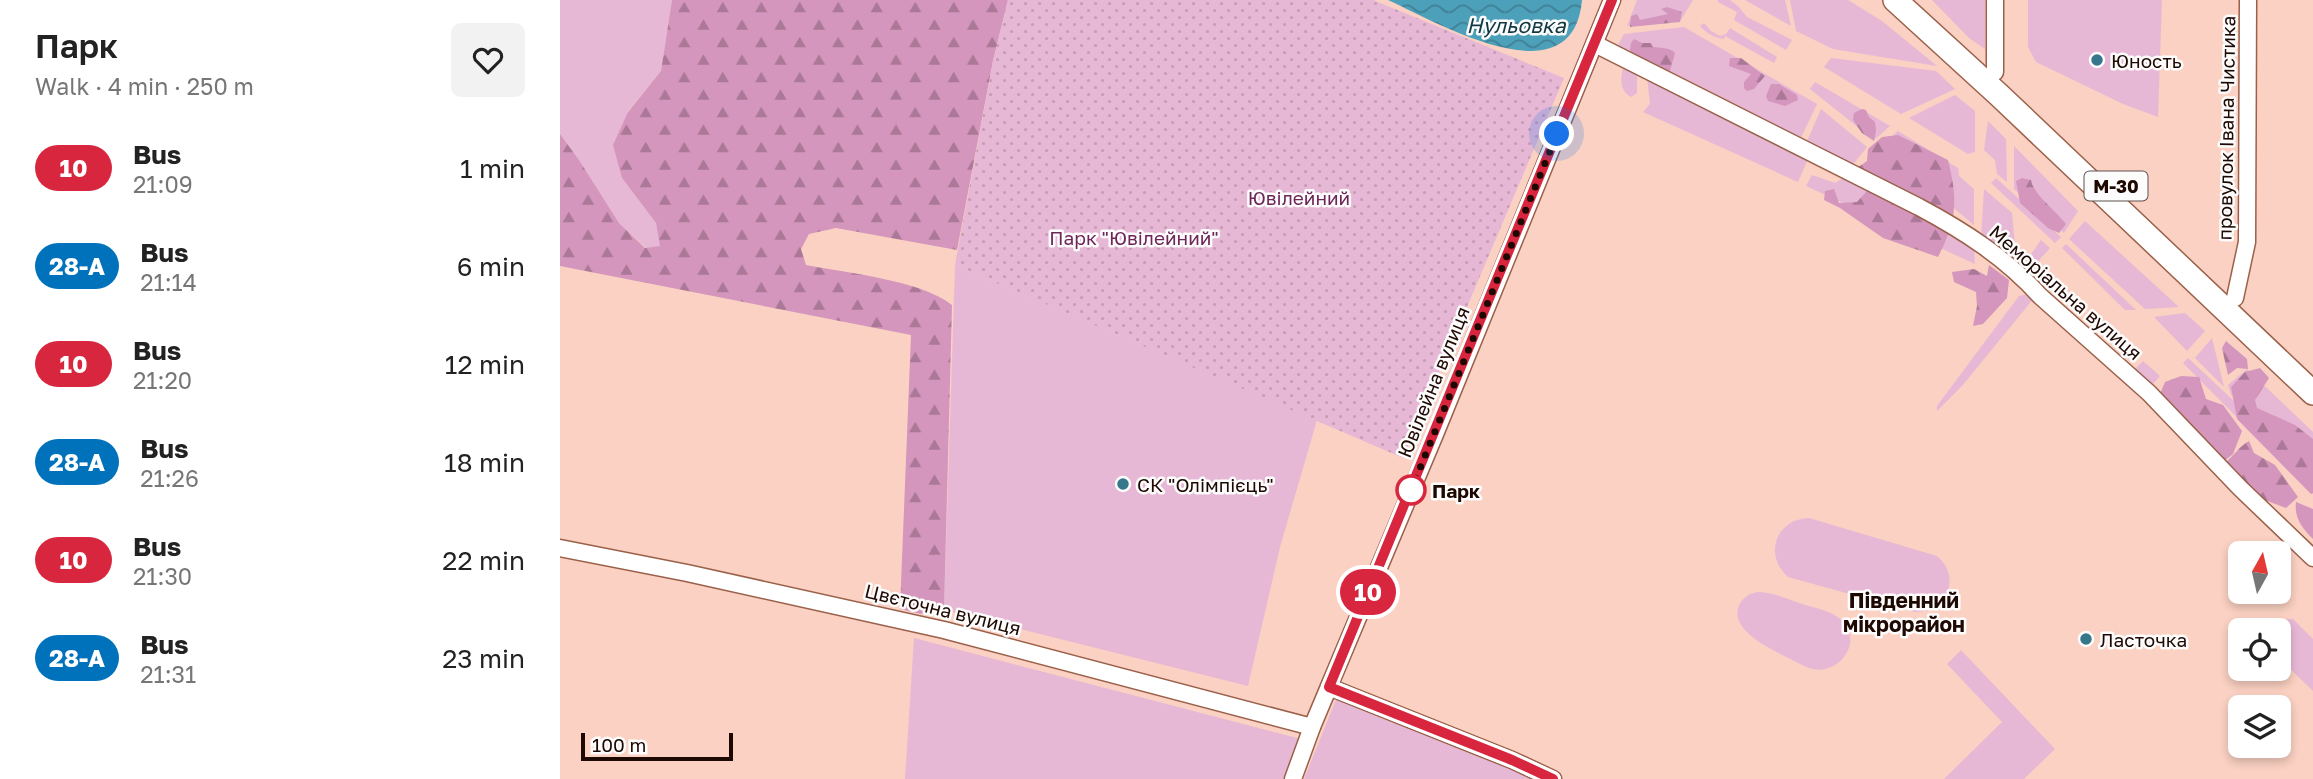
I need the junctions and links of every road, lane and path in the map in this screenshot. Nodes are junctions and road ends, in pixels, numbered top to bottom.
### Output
1 (1612, 0) edge
2 (1895, 0) edge
3 (1918, 0) edge
4 (1995, 0) edge
5 (2248, 0) edge
6 (1595, 44) junction
7 (1995, 72) junction
8 (2235, 298) junction
9 (2313, 372) edge
10 (2313, 393) edge
11 (560, 548) edge
12 (2313, 558) edge
13 (1329, 687) junction
14 (1312, 727) junction
15 (1293, 779) edge
16 (1553, 779) edge

1 - 6 street, Ювілейна вулиця
2 - 10 highway, М-30
3 - 7 highway, М-30
4 - 7 street
5 - 8 street, провулок Івана Чистика
6 - 12 street, Меморіальна вулиця
6 - 13 street, Ювілейна вулиця
7 - 8 highway, М-30
8 - 9 highway, М-30
11 - 14 street, Цвєточна вулиця
13 - 14 street, Ювілейна вулиця
13 - 16 street
14 - 15 street, Ювілейна вулиця

